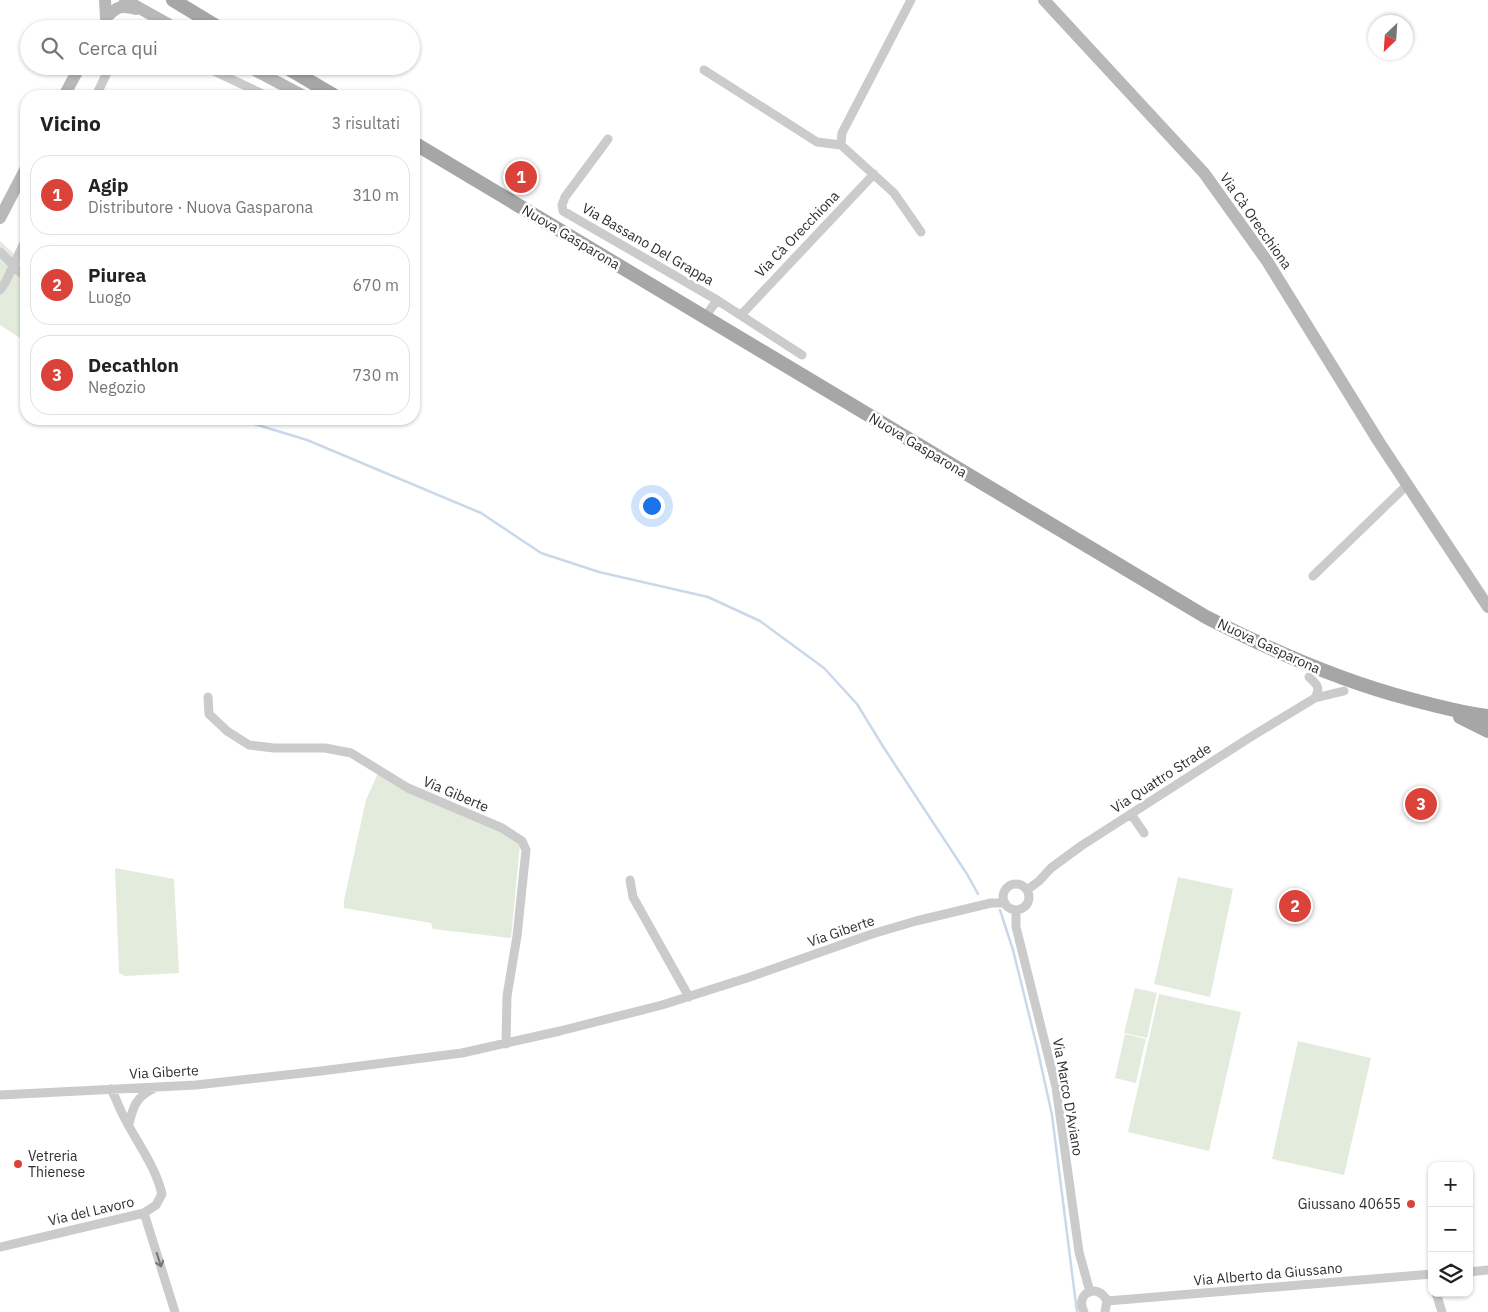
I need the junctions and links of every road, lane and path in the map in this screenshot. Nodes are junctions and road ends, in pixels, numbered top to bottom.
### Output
1 (105, 0) edge
2 (114, 0) edge
3 (124, 0) edge
4 (173, 0) edge
5 (183, 0) edge
6 (911, 0) edge
7 (1044, 0) edge
8 (144, 11) junction
9 (103, 20) edge
10 (104, 20) edge
11 (105, 20) edge
12 (160, 20) edge
13 (206, 20) edge
14 (209, 20) edge
15 (704, 70) dead end
16 (75, 75) edge
17 (106, 75) edge
18 (222, 75) edge
19 (264, 75) edge
20 (299, 75) edge
21 (67, 90) edge
22 (99, 90) edge
23 (254, 90) edge
24 (293, 90) edge
25 (325, 90) edge
26 (608, 139) dead end
27 (841, 145) junction
28 (420, 147) edge
29 (420, 153) edge
30 (466, 174) junction
31 (874, 174) junction
32 (20, 179) edge
33 (2, 212) edge
34 (921, 232) dead end
35 (20, 250) edge
36 (0, 252) edge
37 (13, 265) junction
38 (20, 272) edge
39 (0, 290) edge
40 (717, 300) junction
41 (741, 315) junction
42 (705, 317) junction
43 (802, 355) dead end
44 (1408, 487) junction
45 (1313, 576) dead end
46 (1487, 603) edge
47 (1309, 677) dead end
48 (1344, 692) dead end
49 (208, 697) dead end
50 (1315, 698) junction
51 (1441, 708) junction
52 (1488, 716) edge
53 (1488, 731) edge
54 (1131, 814) junction
55 (1144, 833) dead end
56 (630, 880) dead end
57 (1027, 890) junction
58 (1005, 903) junction
59 (1016, 910) junction
60 (689, 997) junction
61 (506, 1044) junction
62 (126, 1088) junction
63 (155, 1088) junction
64 (111, 1089) junction
65 (0, 1095) edge
66 (119, 1106) junction
67 (133, 1107) junction
68 (129, 1124) junction
69 (144, 1213) junction
70 (0, 1247) edge
71 (1488, 1270) edge
72 (1473, 1272) edge
73 (1428, 1274) edge
74 (1090, 1292) junction
75 (1437, 1297) edge
76 (1108, 1301) junction
77 (175, 1312) edge
78 (1084, 1312) edge
79 (1105, 1312) edge
80 (1442, 1312) edge

1 - 9 main road
2 - 10 main road
3 - 8 main road
4 - 13 main road
5 - 14 main road
6 - 27 street
7 - 44 main road, Via Cà Orecchiona
8 - 11 main road
8 - 12 main road
15 - 27 street
16 - 21 main road
17 - 22 street
18 - 23 street
19 - 24 main road
20 - 25 main road
26 - 40 street, Via Bassano Del Grappa
27 - 31 street
28 - 30 main road, Nuova Gasparona
29 - 30 main road
30 - 42 main road, Nuova Gasparona
31 - 34 street
31 - 41 street, Via Cà Orecchiona
32 - 33 main road
35 - 37 street
36 - 37 street
37 - 38 street
37 - 39 street
40 - 41 street, Via Bassano Del Grappa
40 - 42 street, Via Bassano Del Grappa
41 - 43 street, Via Bassano Del Grappa
42 - 51 main road, Nuova Gasparona
44 - 45 street
44 - 46 main road, Via Cà Orecchiona
47 - 50 street
48 - 50 street, Via Quattro Strade
49 - 61 street, Via Giberte
50 - 54 street, Via Quattro Strade
51 - 52 main road, Nuova Gasparona
51 - 53 main road, Nuova Gasparona
54 - 55 street
54 - 57 street, Via Quattro Strade
56 - 60 street
57 - 58 street
57 - 59 street
58 - 59 street
58 - 60 street, Via Giberte
59 - 74 street, Via Marco D'Aviano
60 - 61 street, Via Giberte
61 - 63 street, Via Giberte
62 - 63 street, Via Giberte
62 - 64 street, Via Giberte
62 - 66 street
62 - 67 street
63 - 67 street
64 - 65 street, Via Giberte
64 - 66 street, Via del Lavoro
66 - 68 street, Via del Lavoro
67 - 68 street
68 - 69 street, Via del Lavoro
69 - 70 street, Via del Lavoro
69 -> 77 street
71 - 72 street
73 - 76 street, Via Alberto da Giussano
74 - 76 street
74 - 78 street
75 - 80 street
76 - 79 street

